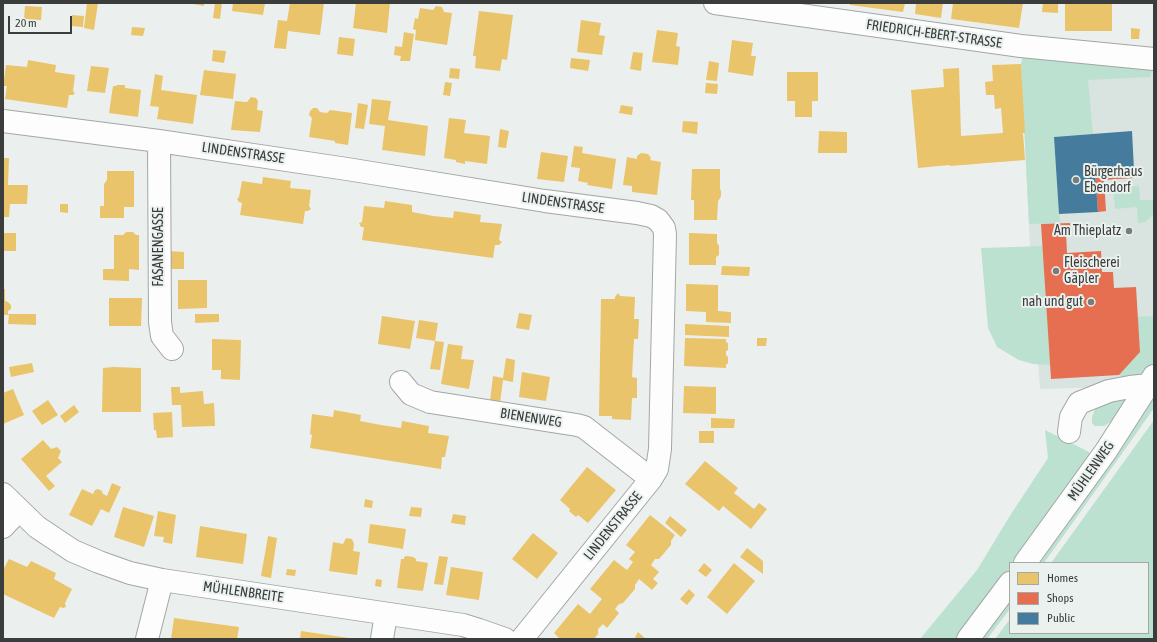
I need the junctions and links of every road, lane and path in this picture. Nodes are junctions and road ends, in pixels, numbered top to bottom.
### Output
1 (715, 3) edge
2 (1154, 59) edge
3 (3, 121) edge
4 (159, 141) junction
5 (172, 349) dead end
6 (1151, 381) edge
7 (401, 382) dead end
8 (1069, 432) dead end
9 (651, 479) junction
10 (3, 494) edge
11 (19, 510) junction
12 (3, 527) edge
13 (1026, 562) edge
14 (162, 580) junction
15 (1009, 584) edge
16 (386, 614) junction
17 (148, 639) edge
18 (382, 639) edge
19 (505, 639) edge
20 (522, 639) edge
21 (968, 639) edge

1 - 2 street, FRIEDRICH-EBERT-STRASSE
3 - 4 street, LINDENSTRASSE
4 - 5 street, FASANENGASSE
4 - 9 street, LINDENSTRASSE
6 - 8 street
6 - 13 street, MÜHLENWEG
7 - 9 street, BIENENWEG
9 - 20 street, LINDENSTRASSE
10 - 11 street, MÜHLENBREITE
11 - 12 street
11 - 14 street, MÜHLENBREITE
14 - 16 street, MÜHLENBREITE
14 - 17 street
15 - 21 street
16 - 18 street
16 - 19 street, MÜHLENBREITE

